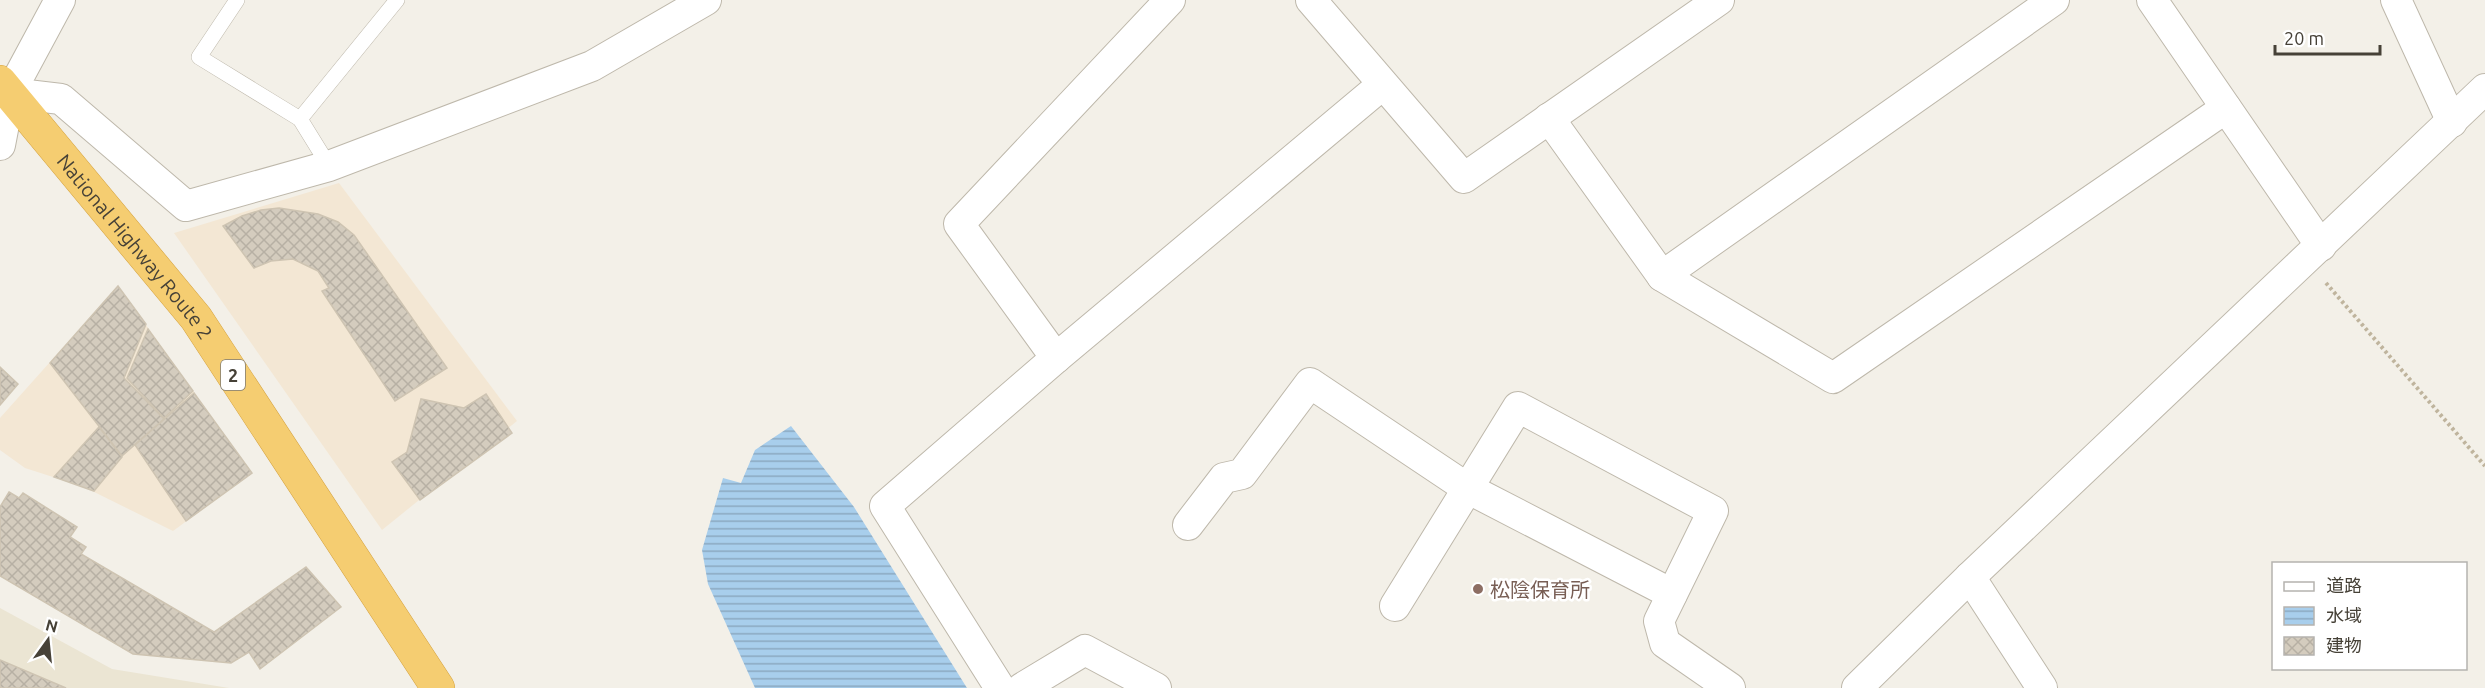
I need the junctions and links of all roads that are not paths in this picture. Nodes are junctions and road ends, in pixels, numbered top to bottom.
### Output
1 (60, 0) edge
2 (237, 0) edge
3 (397, 0) edge
4 (706, 0) edge
5 (1170, 0) edge
6 (1311, 0) edge
7 (1719, 0) edge
8 (2054, 0) edge
9 (2152, 0) edge
10 (2396, 0) edge
11 (1382, 85) junction
12 (5, 88) edge
13 (2485, 89) edge
14 (2226, 108) junction
15 (300, 118) junction
16 (1550, 118) junction
17 (2452, 122) junction
18 (0, 145) edge
19 (329, 166) junction
20 (2314, 253) junction
21 (1662, 276) junction
22 (1056, 358) junction
23 (1467, 488) junction
24 (1188, 525) dead end
25 (1970, 577) junction
26 (1672, 594) junction
27 (1395, 606) dead end
28 (438, 688) edge
29 (1000, 688) edge
30 (1022, 688) edge
31 (1156, 688) edge
32 (1730, 688) edge
33 (1857, 688) edge
34 (2042, 688) edge

1 - 12 street
2 - 15 lane
3 - 15 lane
4 - 19 street
5 - 22 street
6 - 11 street
7 - 16 street
8 - 21 street
9 - 14 street
10 - 17 street
11 - 16 street
11 - 22 street
12 - 18 street
12 - 19 street
12 - 28 highway, National Highway Route 2 / 2
13 - 17 street
14 - 20 street
14 - 21 street
15 - 19 lane
16 - 21 street
17 - 20 street
20 - 25 street
22 - 29 street
23 - 24 street
23 - 26 street
23 - 26 street
23 - 27 street
25 - 33 street
25 - 34 street
26 - 32 street
30 - 31 street

